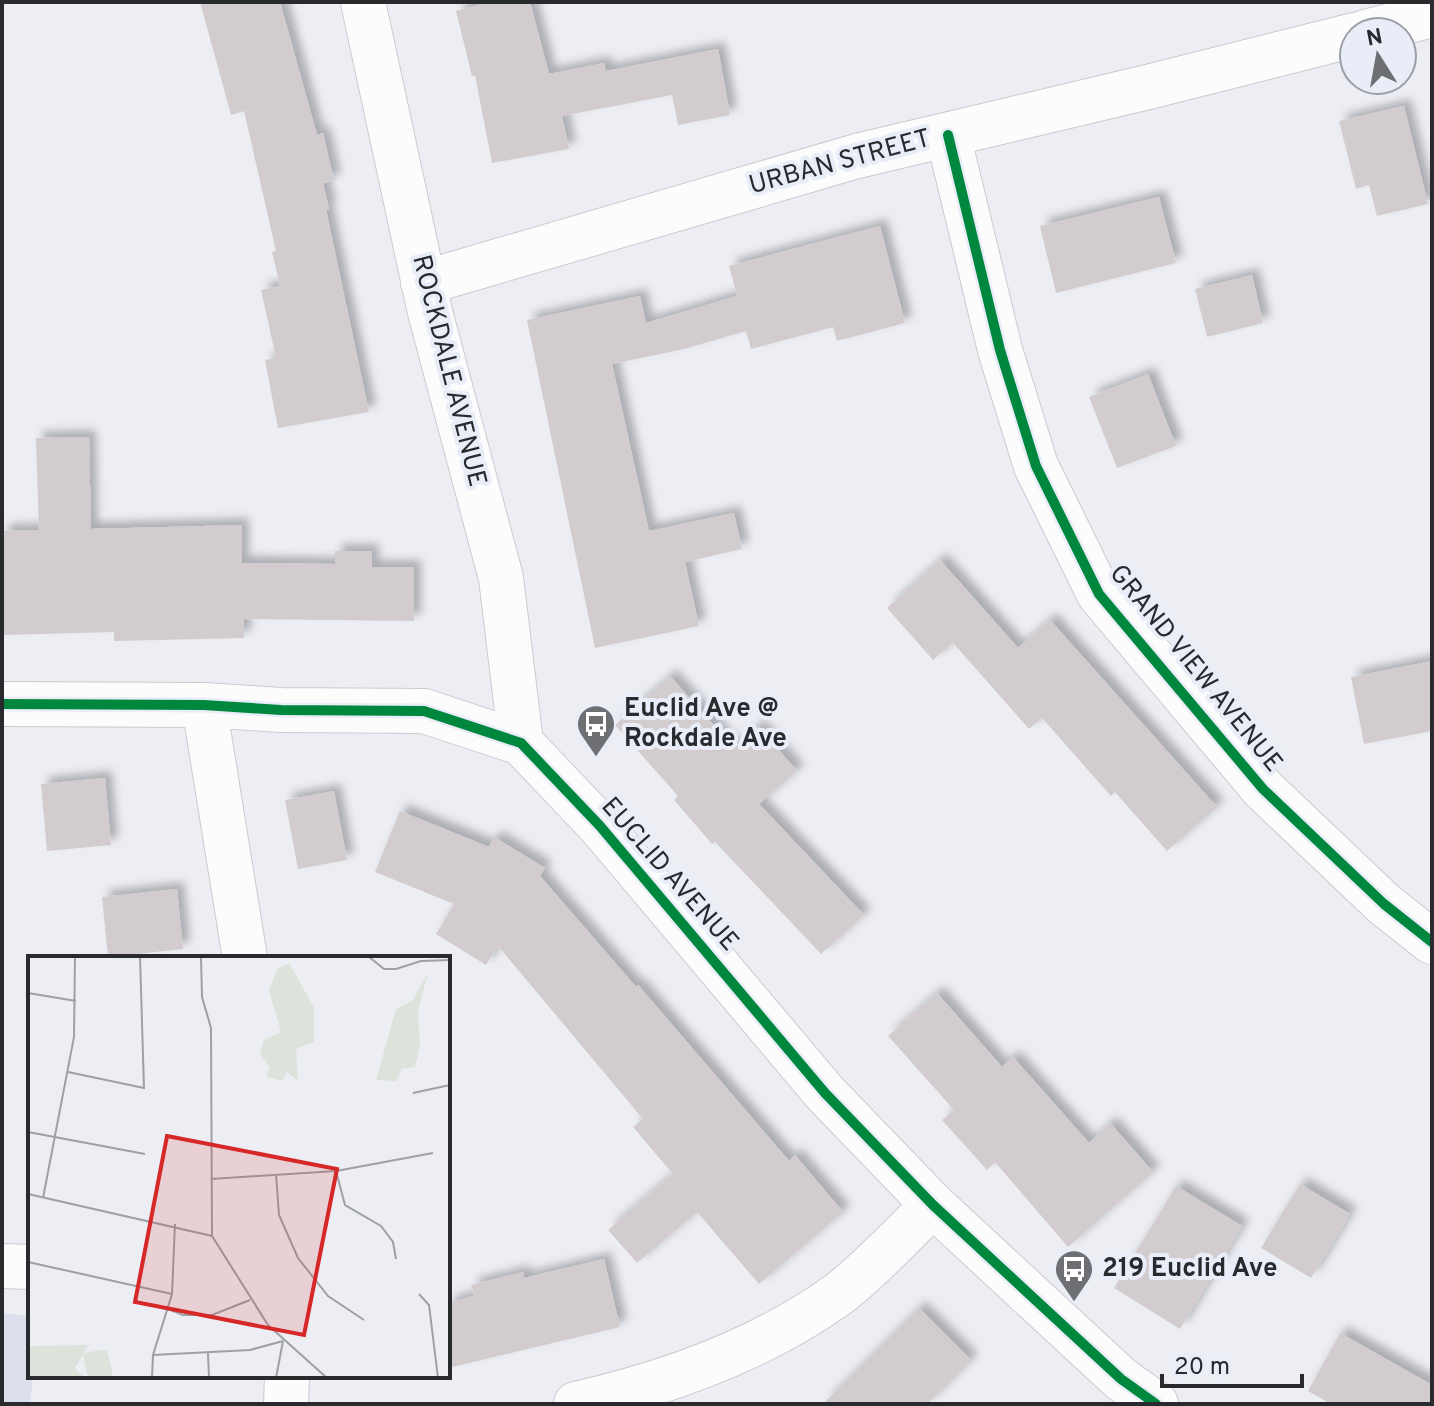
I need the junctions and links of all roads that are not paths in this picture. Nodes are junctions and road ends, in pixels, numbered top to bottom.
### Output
1 (363, 2) edge
2 (1338, 39) edge
3 (948, 135) junction
4 (423, 283) junction
5 (2, 704) edge
6 (204, 705) junction
7 (521, 743) junction
8 (1432, 942) edge
9 (245, 956) edge
10 (933, 1205) junction
11 (2, 1266) edge
12 (28, 1267) edge
13 (287, 1378) edge
14 (286, 1404) edge
15 (576, 1404) edge
16 (1156, 1404) edge

1 - 4 street, ROCKDALE AVENUE
2 - 3 street, URBAN STREET
3 - 4 street, URBAN STREET
3 - 8 street, GRAND VIEW AVENUE
4 - 7 street, ROCKDALE AVENUE
5 - 6 street, EUCLID AVENUE
6 - 7 street, EUCLID AVENUE
6 - 9 street
7 - 10 street, EUCLID AVENUE
10 - 15 street
10 - 16 street, EUCLID AVENUE
11 - 12 street
13 - 14 street

